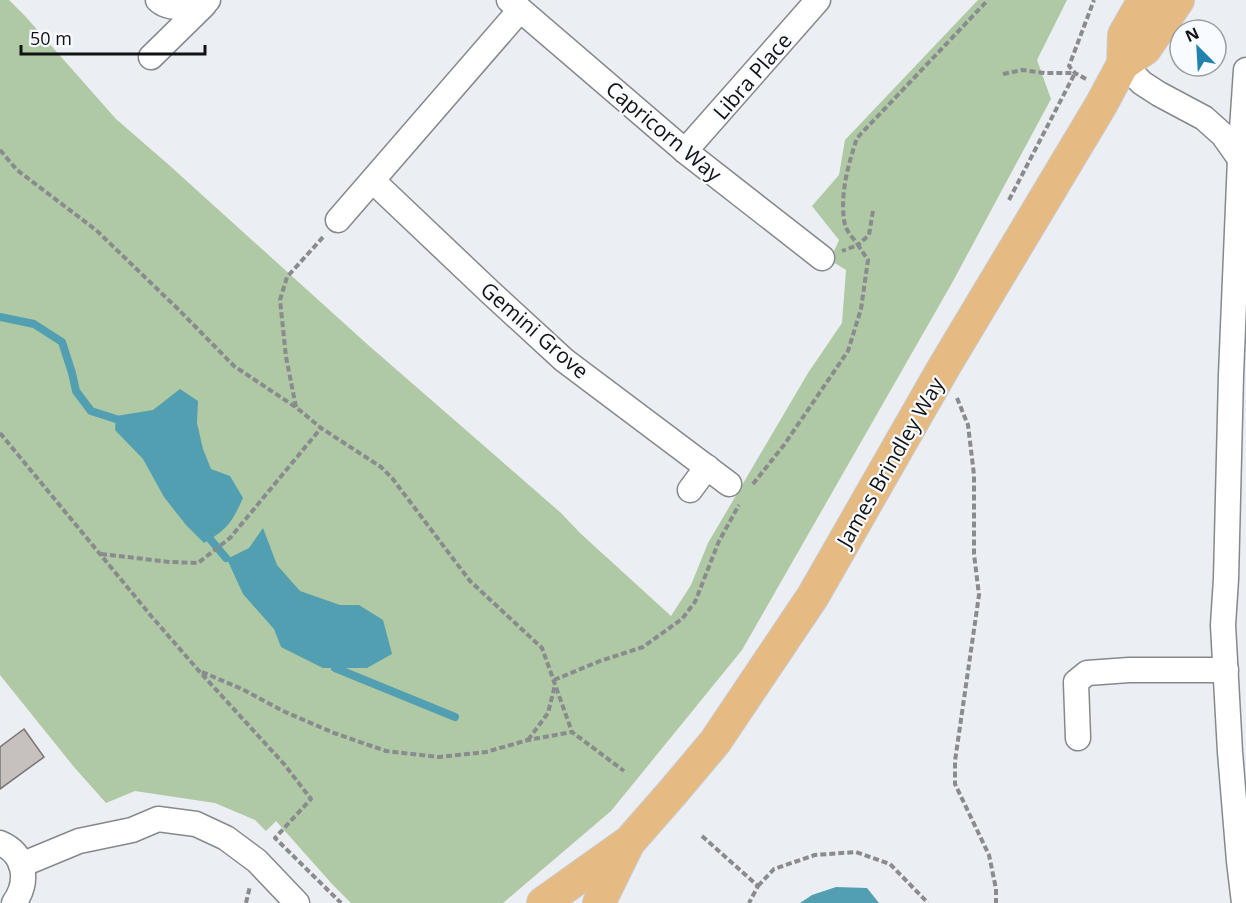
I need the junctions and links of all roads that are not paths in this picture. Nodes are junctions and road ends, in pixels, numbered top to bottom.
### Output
1 (158, 0) edge
2 (818, 0) edge
3 (1144, 0) edge
4 (1178, 0) edge
5 (206, 2) edge
6 (514, 5) edge
7 (151, 57) dead end
8 (1123, 64) junction
9 (1246, 70) edge
10 (685, 151) junction
11 (1242, 172) edge
12 (373, 181) junction
13 (338, 220) road end
14 (822, 258) road end
15 (1239, 375) edge
16 (707, 467) junction
17 (690, 490) dead end
18 (740, 491) road end
19 (1226, 670) junction
20 (1078, 738) dead end
21 (630, 841) junction
22 (0, 843) edge
23 (21, 865) junction
24 (14, 903) edge
25 (297, 903) edge
26 (543, 903) edge
27 (599, 903) edge
28 (1244, 903) edge

1 - 5 street
2 - 10 street, Libra Place
3 - 8 main road, James Brindley Way
4 - 8 main road, James Brindley Way
5 - 7 street
6 - 10 street, Capricorn Way
6 - 12 street
8 - 11 street
8 - 21 main road, James Brindley Way
9 - 11 street
10 - 14 street, Capricorn Way
11 - 15 street
12 - 13 street
12 - 16 street, Gemini Grove
15 - 19 street
16 - 17 street
16 - 18 street, Gemini Grove
19 - 20 street
19 - 28 street
21 - 26 main road, James Brindley Way
21 - 27 main road, James Brindley Way
22 - 23 street
23 - 24 street
23 - 25 street

